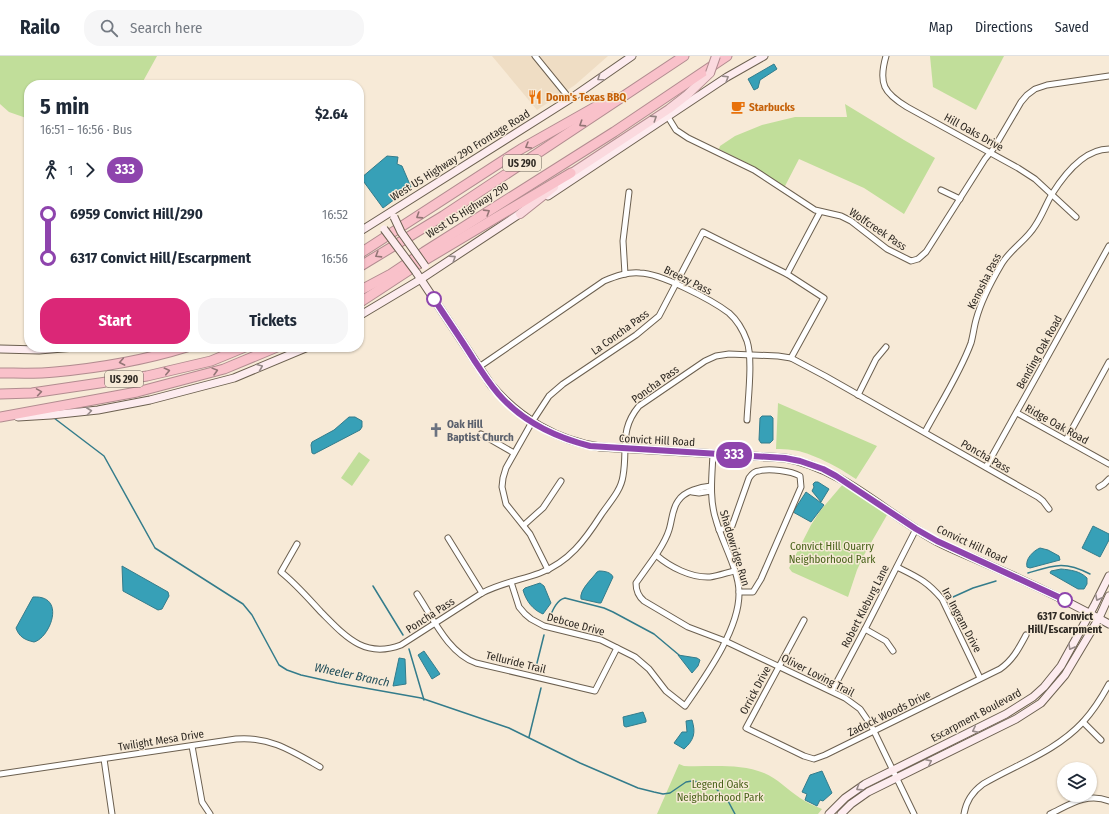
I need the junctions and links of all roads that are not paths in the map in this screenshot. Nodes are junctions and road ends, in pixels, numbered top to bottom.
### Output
1 (535, 56) edge
2 (632, 56) edge
3 (684, 56) edge
4 (716, 56) edge
5 (728, 56) edge
6 (764, 56) edge
7 (886, 56) edge
8 (1109, 76) edge
9 (570, 99) junction
10 (668, 117) junction
11 (1109, 149) edge
12 (990, 153) junction
13 (571, 173) junction
14 (941, 190) dead end
15 (629, 192) dead end
16 (1052, 194) junction
17 (960, 199) junction
18 (398, 208) junction
19 (820, 212) junction
20 (520, 214) junction
21 (1076, 217) dead end
22 (378, 220) junction
23 (471, 222) junction
24 (364, 229) edge
25 (1109, 246) edge
26 (364, 251) edge
27 (364, 264) edge
28 (423, 264) junction
29 (440, 267) junction
30 (625, 274) junction
31 (787, 274) junction
32 (420, 279) junction
33 (677, 284) junction
34 (364, 288) edge
35 (364, 300) edge
36 (364, 313) edge
37 (886, 347) dead end
38 (0, 349) edge
39 (24, 350) edge
40 (171, 352) edge
41 (232, 352) edge
42 (265, 352) edge
43 (296, 352) edge
44 (750, 354) junction
45 (791, 358) junction
46 (1109, 362) edge
47 (479, 367) junction
48 (0, 373) edge
49 (0, 394) edge
50 (858, 395) junction
51 (1017, 413) junction
52 (0, 417) edge
53 (747, 420) dead end
54 (532, 422) junction
55 (925, 432) junction
56 (481, 434) dead end
57 (1066, 440) junction
58 (625, 449) junction
59 (514, 453) junction
60 (713, 454) junction
61 (1109, 464) edge
62 (986, 467) junction
63 (1109, 479) edge
64 (561, 481) dead end
65 (1099, 487) dead end
66 (711, 489) junction
67 (1049, 509) dead end
68 (524, 525) junction
69 (916, 529) junction
70 (719, 530) junction
71 (448, 538) dead end
72 (296, 544) dead end
73 (656, 555) junction
74 (897, 566) junction
75 (548, 570) junction
76 (734, 571) junction
77 (1109, 576) edge
78 (511, 582) junction
79 (739, 592) junction
80 (482, 593) junction
81 (417, 594) dead end
82 (1109, 596) edge
83 (1090, 613) junction
84 (1099, 618) junction
85 (804, 620) dead end
86 (436, 623) junction
87 (1109, 624) edge
88 (865, 629) junction
89 (1026, 635) dead end
90 (725, 641) junction
91 (617, 648) junction
92 (893, 651) dead end
93 (779, 667) junction
94 (980, 678) junction
95 (1049, 682) junction
96 (1109, 684) edge
97 (1056, 688) junction
98 (832, 691) junction
99 (685, 706) joint
100 (1083, 722) junction
101 (988, 724) junction
102 (746, 728) joint
103 (874, 731) junction
104 (992, 731) junction
105 (1101, 740) dead end
106 (192, 746) junction
107 (104, 759) junction
108 (320, 767) dead end
109 (893, 770) junction
110 (0, 774) edge
111 (897, 778) junction
112 (1109, 801) edge
113 (112, 814) edge
114 (210, 814) edge
115 (829, 814) edge
116 (841, 814) edge
117 (914, 814) edge
118 (964, 814) edge
119 (1050, 814) edge

1 - 9 street
2 -> 9 main road, West US Highway 290 Frontage Road
3 -> 26 highway, US 290
3 -> 27 highway, West US Highway 290 / US 290
13 -> 4 main road, bridge
23 -> 5 highway, West US Highway 290 / US 290
10 -> 6 main road
7 - 12 street, Hill Oaks Drive
8 - 12 street, Wolfcreek Pass
9 - 18 main road, West US Highway 290 Frontage Road
10 - 19 street, Wolfcreek Pass
10 - 20 main road
11 - 16 street, Kenosha Pass
12 - 16 street, Hill Oaks Drive
12 - 17 street, Wolfcreek Pass
13 - 20 main road
13 - 28 highway
14 - 17 street
15 - 30 street
16 - 21 street, Hill Oaks Drive
16 - 55 street, Kenosha Pass
17 - 19 street, Wolfcreek Pass
18 - 22 main road, West US Highway 290 Frontage Road
18 - 28 main road, bridge
19 - 31 street
29 -> 20 main road
22 - 24 main road, West US Highway 290 Frontage Road
22 - 32 main road, Convict Hill Road, bridge
23 - 28 highway
23 - 34 highway, West US Highway 290 / US 290
25 - 51 street, Bending Oak Road
28 - 29 main road
28 - 35 highway
29 - 32 main road
30 - 33 street, Breezy Pass
30 - 47 street, Breezy Pass
31 - 33 street, La Concha Pass
31 - 45 street, La Concha Pass
32 - 36 main road
32 - 47 main road, Convict Hill Road
33 - 44 street, Breezy Pass
33 - 54 street, La Concha Pass
37 - 50 street
38 - 39 main road
40 -> 48 highway, US 290
49 -> 41 highway, US 290
52 -> 42 highway
52 -> 43 main road
44 - 45 street, Poncha Pass
44 - 53 street, Breezy Pass
44 - 58 street, Poncha Pass
45 - 50 street, Poncha Pass
46 - 57 street
47 - 54 main road, Convict Hill Road
50 - 55 street, Poncha Pass
51 - 57 street, Ridge Oak Road
51 - 62 street, Bending Oak Road
54 - 58 main road, Convict Hill Road
54 - 59 street, La Concha Pass
55 - 62 street, Poncha Pass
56 - 59 street
57 - 61 street, Ridge Oak Road
58 - 60 main road, Convict Hill Road
58 - 75 street, Poncha Pass
59 - 68 street, La Concha Pass
60 - 66 street, Shadowridge Run
60 - 69 main road, Convict Hill Road
62 - 67 street, Poncha Pass
63 - 65 street
64 - 68 street
66 - 70 street, Shadowridge Run
66 - 73 street, Oliver Loving Trail
68 - 75 street, La Concha Pass
69 - 74 street, Robert Kleburg Lane
69 - 83 main road, Convict Hill Road
70 - 76 street, Shadowridge Run
70 - 79 street
71 - 80 street
72 - 86 street, Poncha Pass
73 - 76 street
73 - 90 street, Oliver Loving Trail
74 - 88 street, Robert Kleburg Lane
74 - 94 street, Ira Ingram Drive
75 - 78 street, Poncha Pass
76 - 79 street, Shadowridge Run
77 -> 83 main road, Escarpment Boulevard
78 - 80 street, Poncha Pass
78 - 91 street, Debcoe Drive
79 - 90 street, Shadowridge Run
80 - 86 street, Poncha Pass
81 - 86 street, Telluride Trail
82 - 84 main road, Escarpment Boulevard
83 - 84 main road, Convict Hill Road
83 -> 95 main road, Escarpment Boulevard
84 - 87 main road, Convict Hill Road
84 - 97 main road, Escarpment Boulevard
85 - 93 street, Orrick Drive
86 - 91 street, Telluride Trail
88 - 92 street
88 - 98 street, Robert Kleburg Lane
89 - 94 street, Zadock Woods Drive
90 - 93 street, Oliver Loving Trail
90 - 99 street, Shadowridge Run
91 - 99 street, Debcoe Drive
93 - 98 street, Oliver Loving Trail
93 - 102 street, Orrick Drive
94 - 103 street, Zadock Woods Drive
95 - 97 main road
95 - 101 main road, Escarpment Boulevard
96 - 100 street
97 - 104 main road, Escarpment Boulevard
98 - 103 street, Oliver Loving Trail
100 - 105 street
100 - 118 street
101 - 104 main road
101 -> 109 main road, Escarpment Boulevard
102 - 103 street, Zadock Woods Drive
103 - 109 street, Oliver Loving Trail
111 -> 104 main road, Escarpment Boulevard
106 - 107 street, Twilight Mesa Drive
106 - 108 street, Twilight Mesa Drive
106 - 114 street
107 - 110 street, Twilight Mesa Drive
107 - 113 street
109 - 111 street, Oliver Loving Trail
109 -> 115 main road, Escarpment Boulevard
111 - 116 main road, Escarpment Boulevard
111 - 117 street, Oliver Loving Trail
112 - 119 street

